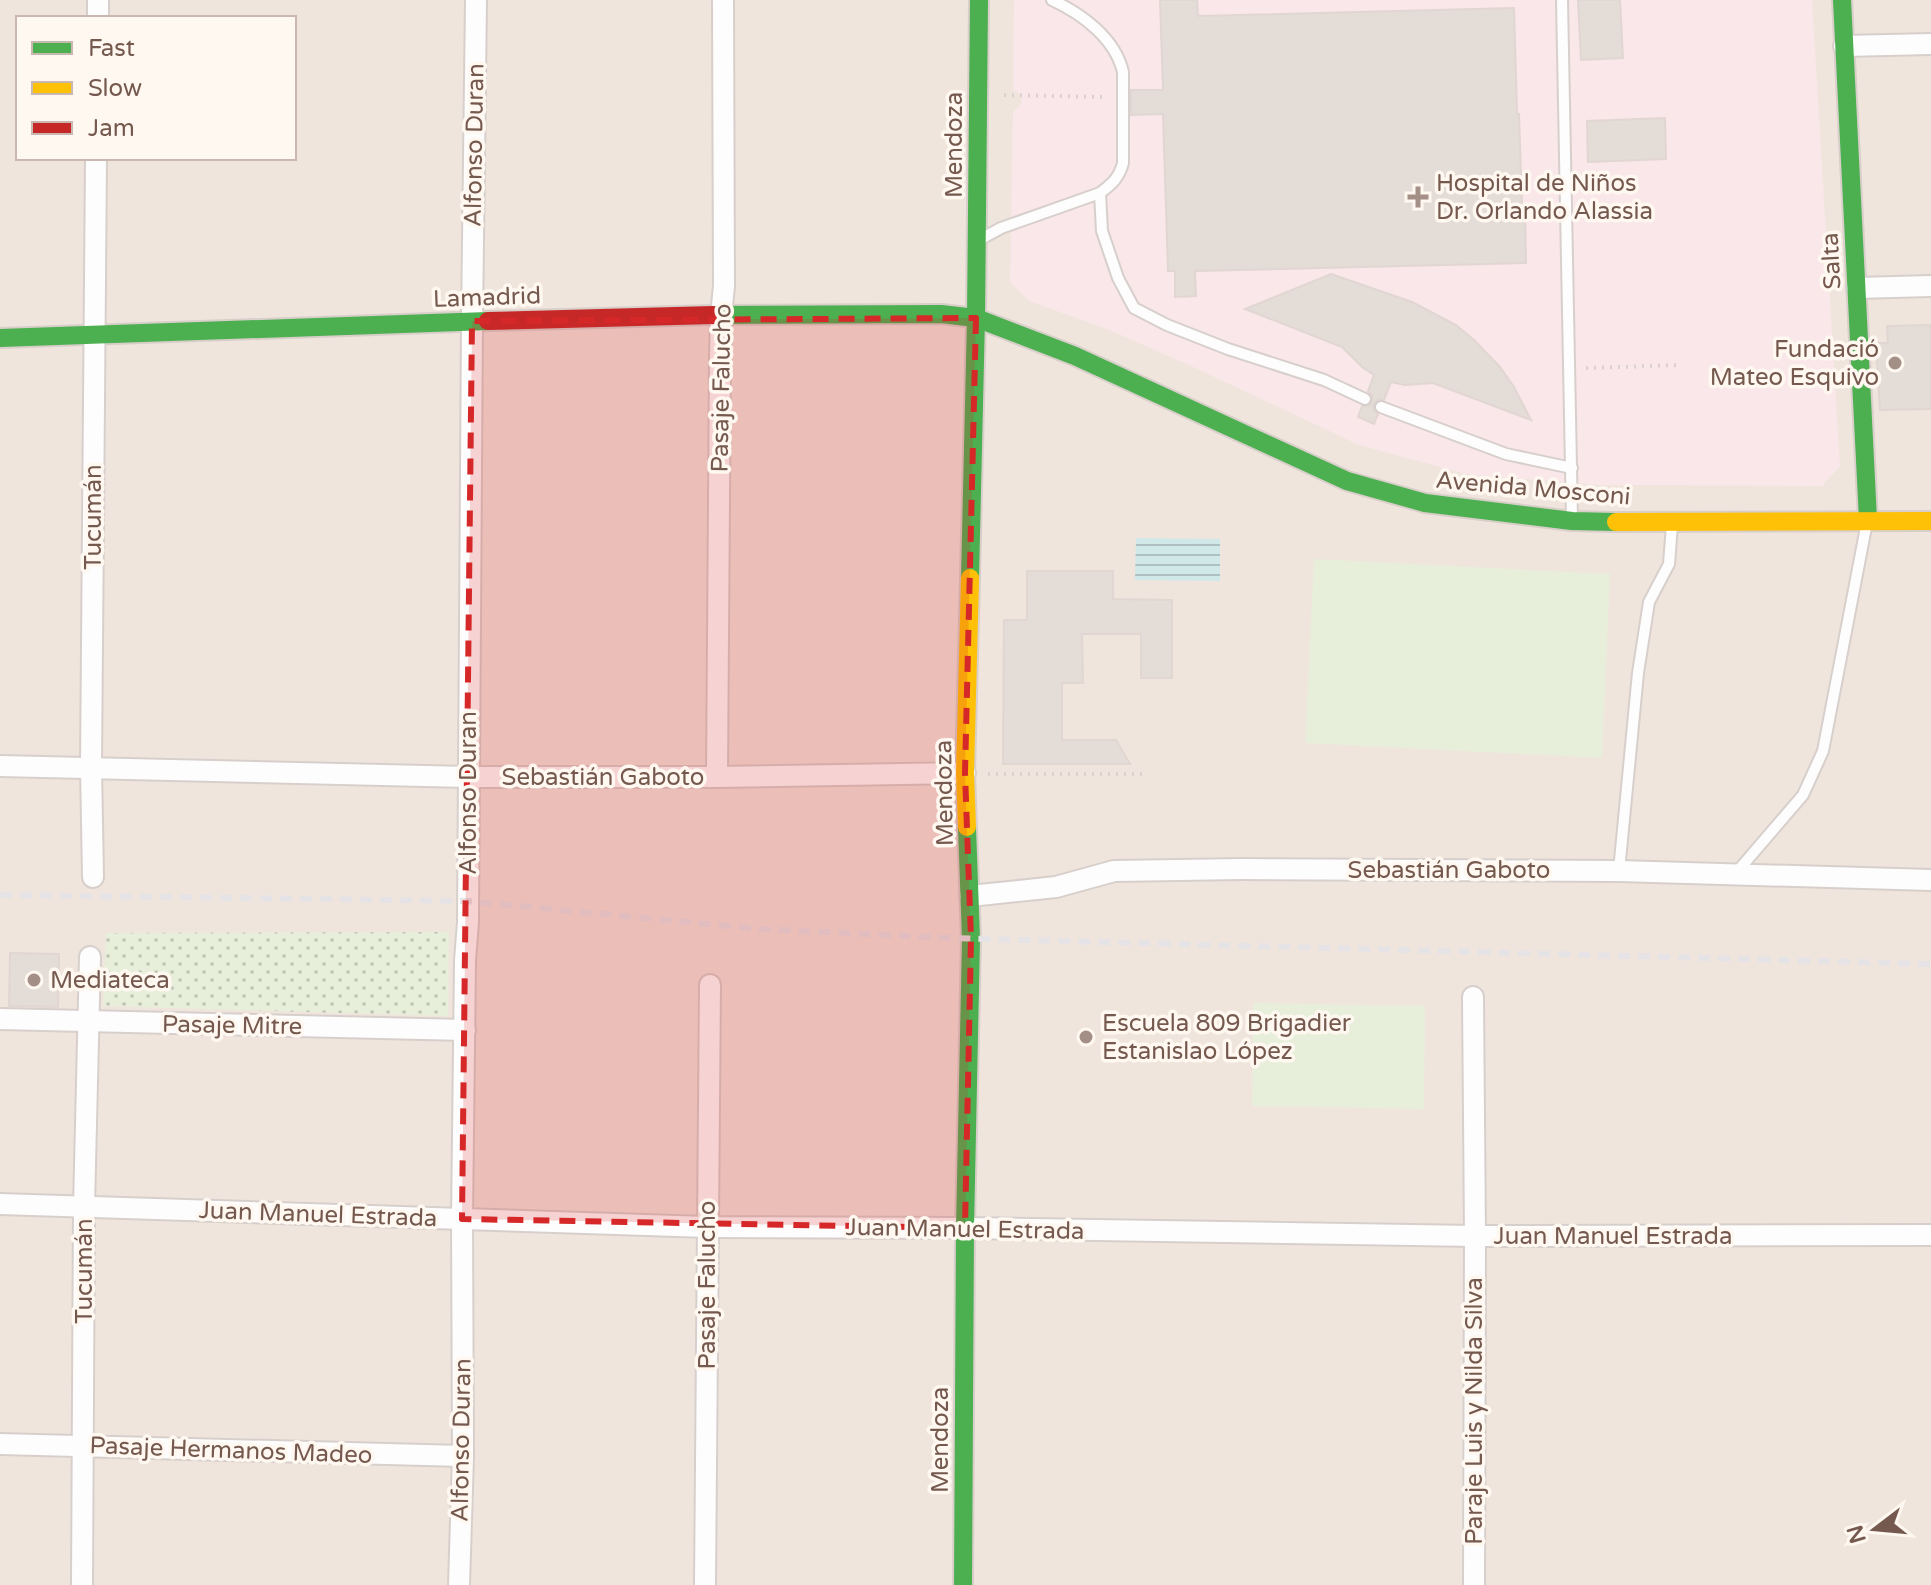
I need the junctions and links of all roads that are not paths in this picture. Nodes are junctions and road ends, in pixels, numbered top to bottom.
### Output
1 (476, 0) edge
2 (723, 0) edge
3 (979, 0) edge
4 (1052, 0) edge
5 (1562, 0) edge
6 (1842, 0) edge
7 (1931, 44) edge
8 (1844, 46) junction
9 (96, 160) edge
10 (1100, 193) junction
11 (977, 241) junction
12 (1931, 286) edge
13 (1857, 288) junction
14 (721, 315) junction
15 (976, 318) junction
16 (472, 321) junction
17 (94, 335) junction
18 (0, 338) edge
19 (1365, 399) dead end
20 (1381, 407) dead end
21 (1572, 468) junction
22 (1868, 520) junction
23 (1572, 521) junction
24 (1931, 521) edge
25 (1672, 523) junction
26 (0, 766) edge
27 (91, 767) junction
28 (965, 773) junction
29 (468, 777) junction
30 (717, 777) junction
31 (1619, 871) junction
32 (1736, 874) junction
33 (93, 877) dead end
34 (1931, 880) edge
35 (970, 896) junction
36 (90, 957) dead end
37 (710, 985) dead end
38 (1473, 997) dead end
39 (0, 1019) edge
40 (88, 1021) junction
41 (465, 1030) junction
42 (0, 1204) edge
43 (84, 1207) junction
44 (462, 1219) junction
45 (707, 1227) junction
46 (965, 1228) junction
47 (1931, 1235) edge
48 (1475, 1236) junction
49 (0, 1444) edge
50 (84, 1446) junction
51 (463, 1456) junction
52 (82, 1585) edge
53 (459, 1585) edge
54 (705, 1585) edge
55 (963, 1585) edge
56 (1474, 1585) edge

1 - 16 street, Alfonso Duran
2 - 14 street, Pasaje Falucho
3 - 11 street, Mendoza
4 - 10 lane
5 - 21 lane
6 - 8 street, Salta
7 - 8 street
8 - 13 street, Salta
9 - 17 street, Tucumán
10 - 11 lane
10 - 19 lane
11 - 15 street, Mendoza
12 - 13 street
13 - 22 street, Salta
14 - 15 street, Lamadrid
14 - 16 street, Lamadrid
14 - 30 street, Pasaje Falucho
15 - 23 street, Avenida Mosconi
15 - 28 street, Mendoza
16 - 17 street, Lamadrid
16 - 29 street, Alfonso Duran
17 - 18 street, Lamadrid
17 - 27 street, Tucumán
20 - 21 lane
21 - 23 lane
22 - 24 street, Avenida Mosconi
22 - 25 street, Avenida Mosconi
22 - 32 lane
23 - 25 street, Avenida Mosconi
25 - 31 lane
26 - 27 street, Sebastián Gaboto
27 - 29 street, Sebastián Gaboto
27 - 33 street, Tucumán
28 - 30 street, Sebastián Gaboto
28 - 35 street, Mendoza
29 - 30 street, Sebastián Gaboto
29 - 41 street, Alfonso Duran
31 - 32 street, Sebastián Gaboto
31 - 35 street, Sebastián Gaboto
32 - 34 street, Sebastián Gaboto
35 - 46 street, Mendoza
36 - 40 street, Tucumán
37 - 45 street, Pasaje Falucho
38 - 48 street, Paraje Luis y Nilda Silva
39 - 40 street, Pasaje Mitre
40 - 41 street, Pasaje Mitre
40 - 43 street, Tucumán
41 - 44 street, Alfonso Duran
42 - 43 street, Juan Manuel Estrada
43 - 44 street, Juan Manuel Estrada
43 - 50 street, Tucumán
44 - 45 street, Juan Manuel Estrada
44 - 51 street, Alfonso Duran
45 - 46 street, Juan Manuel Estrada
45 - 54 street, Pasaje Falucho
46 - 48 street, Juan Manuel Estrada
46 - 55 street, Mendoza
47 - 48 street, Juan Manuel Estrada
48 - 56 street, Paraje Luis y Nilda Silva
49 - 50 street, Pasaje Hermanos Madeo
50 - 51 street, Pasaje Hermanos Madeo
50 - 52 street, Tucumán
51 - 53 street, Alfonso Duran

